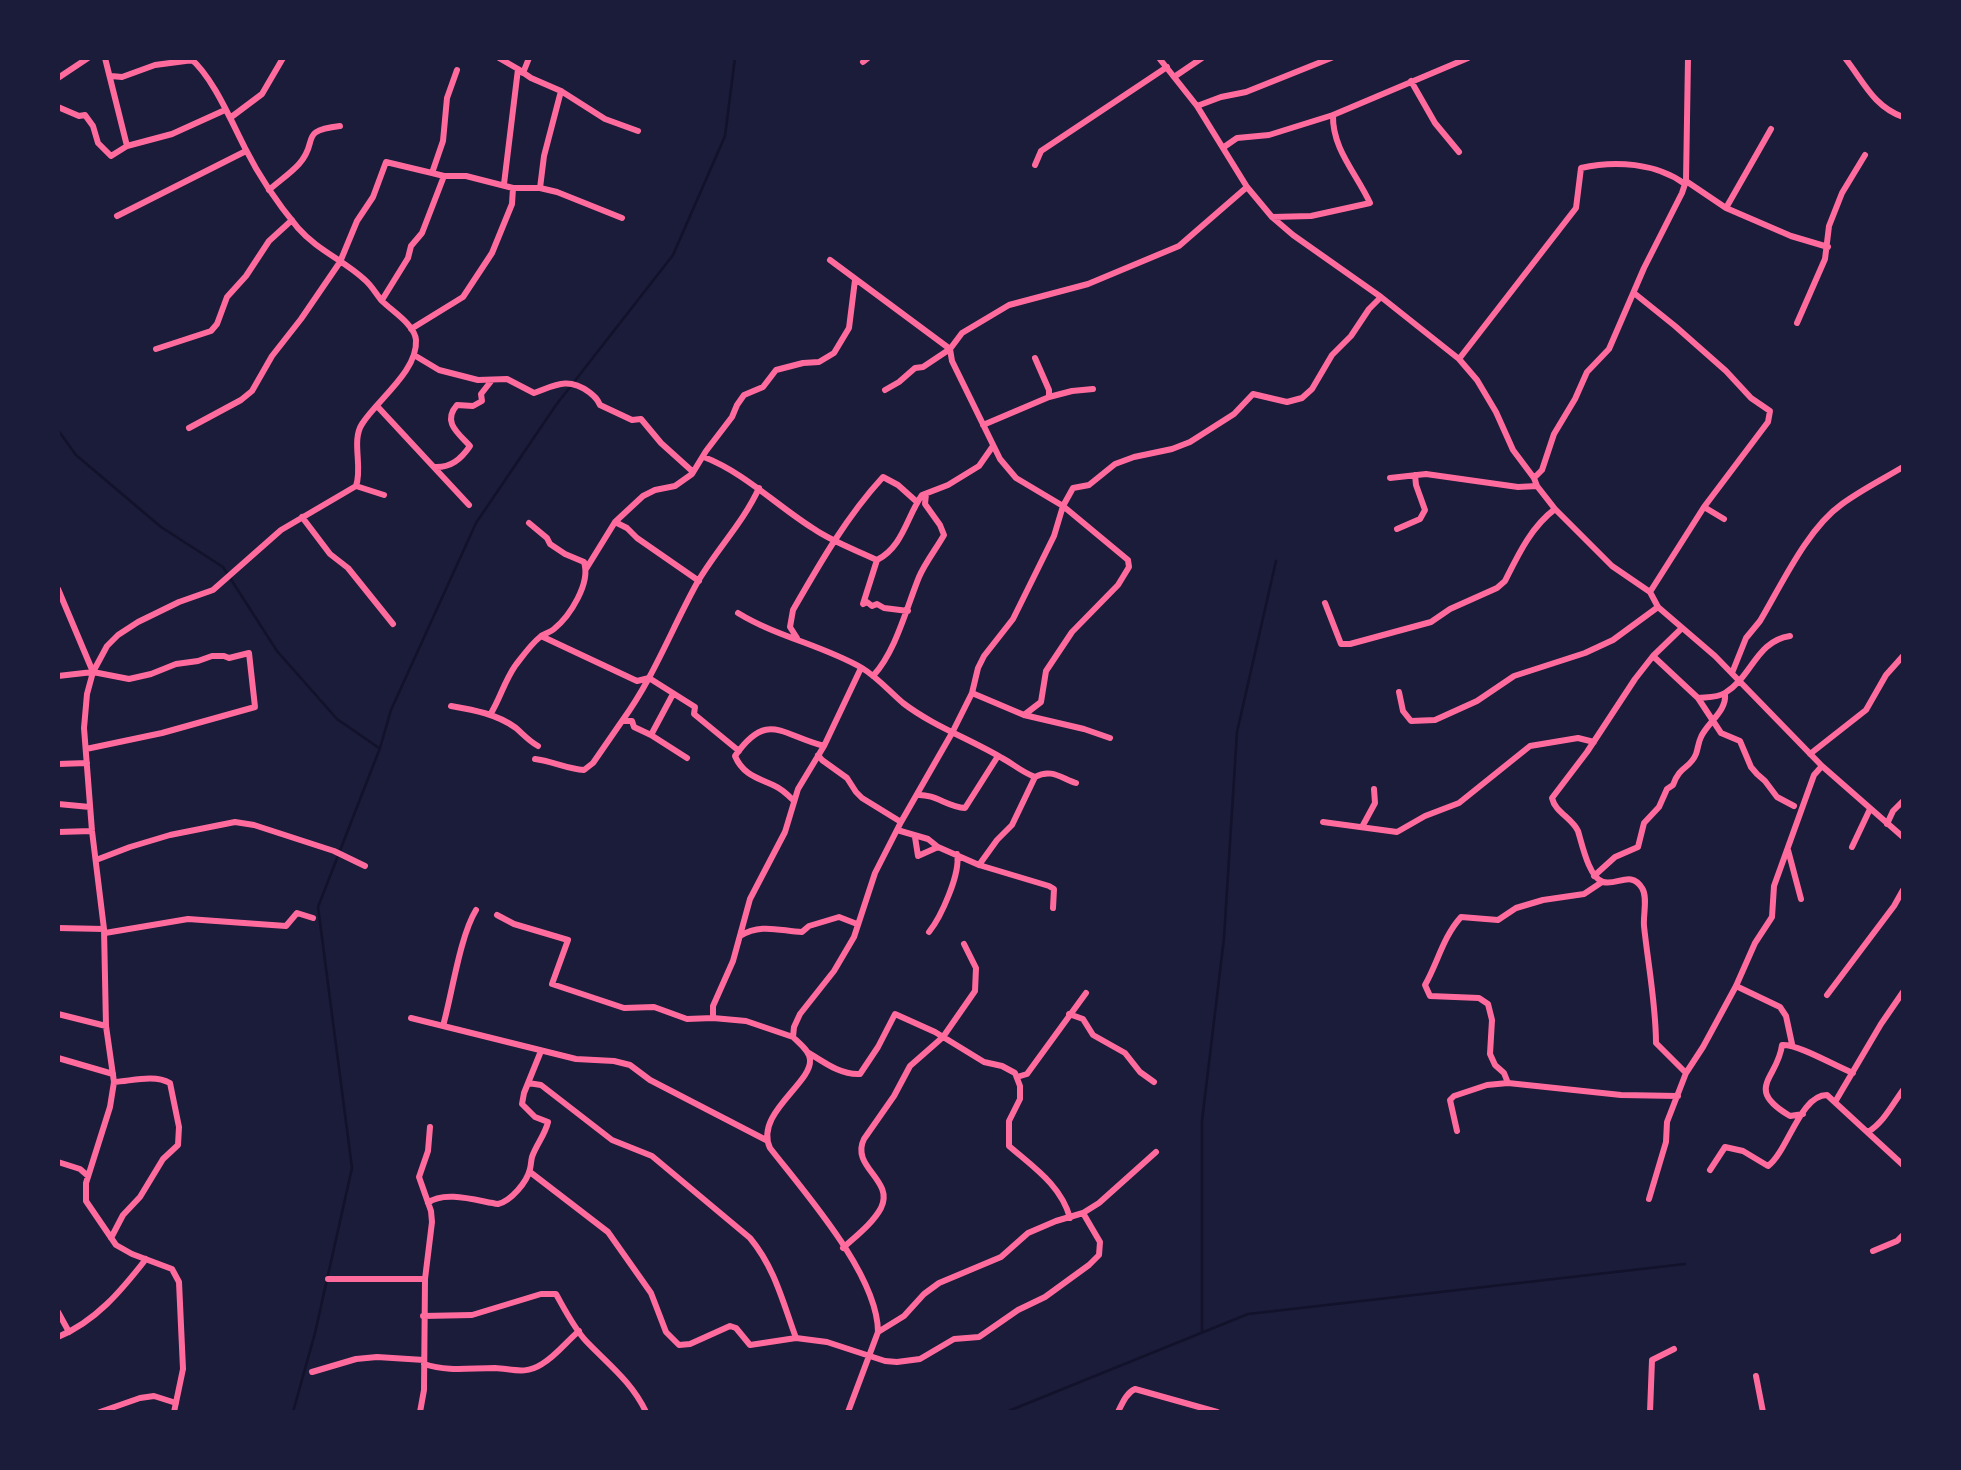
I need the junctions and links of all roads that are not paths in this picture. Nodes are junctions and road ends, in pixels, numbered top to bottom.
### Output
1 (88, 58) edge
2 (105, 58) edge
3 (283, 58) edge
4 (499, 58) edge
5 (529, 58) edge
6 (1159, 58) edge
7 (1202, 58) edge
8 (1331, 58) edge
9 (1468, 58) edge
10 (1688, 58) edge
11 (1846, 58) edge
12 (191, 59) edge
13 (1167, 67) junction
14 (457, 70) dead end
15 (521, 71) junction
16 (111, 76) junction
17 (1174, 77) junction
18 (58, 78) edge
19 (1411, 81) junction
20 (561, 91) junction
21 (1197, 106) junction
22 (58, 107) edge
23 (225, 110) junction
24 (1334, 115) junction
25 (1903, 117) edge
26 (230, 118) junction
27 (340, 126) dead end
28 (1771, 129) dead end
29 (638, 131) dead end
30 (127, 146) junction
31 (1224, 147) junction
32 (246, 151) junction
33 (1459, 152) dead end
34 (1865, 155) dead end
35 (1035, 165) dead end
36 (432, 173) junction
37 (444, 176) junction
38 (1686, 182) junction
39 (504, 184) junction
40 (1247, 187) junction
41 (513, 188) junction
42 (540, 188) junction
43 (269, 190) junction
44 (1726, 208) junction
45 (117, 216) dead end
46 (622, 218) dead end
47 (1272, 218) junction
48 (292, 220) junction
49 (1828, 247) junction
50 (830, 260) dead end
51 (340, 262) junction
52 (855, 280) junction
53 (1634, 293) junction
54 (1381, 297) junction
55 (382, 300) junction
56 (1797, 323) dead end
57 (411, 329) junction
58 (156, 349) dead end
59 (950, 349) junction
60 (414, 355) junction
61 (1035, 358) dead end
62 (1459, 359) junction
63 (492, 380) junction
64 (1093, 389) dead end
65 (885, 390) dead end
66 (1049, 397) junction
67 (377, 406) junction
68 (983, 425) junction
69 (188, 428) dead end
70 (993, 446) junction
71 (704, 457) junction
72 (434, 467) junction
73 (1903, 467) edge
74 (692, 471) junction
75 (1415, 475) junction
76 (1390, 478) dead end
77 (1534, 478) junction
78 (356, 486) junction
79 (1537, 486) junction
80 (759, 488) junction
81 (384, 495) dead end
82 (926, 495) junction
83 (917, 502) junction
84 (469, 505) dead end
85 (1063, 506) junction
86 (1704, 508) junction
87 (1555, 509) junction
88 (302, 517) junction
89 (1724, 519) dead end
90 (615, 522) junction
91 (529, 523) dead end
92 (1397, 530) dead end
93 (834, 542) junction
94 (877, 560) junction
95 (586, 569) junction
96 (699, 581) junction
97 (58, 589) edge
98 (1650, 592) junction
99 (1325, 603) dead end
100 (1658, 607) junction
101 (908, 611) junction
102 (738, 613) dead end
103 (393, 624) dead end
104 (1682, 628) junction
105 (541, 636) junction
106 (1790, 636) dead end
107 (799, 640) junction
108 (1653, 656) junction
109 (1903, 656) edge
110 (861, 668) junction
111 (93, 672) junction
112 (1732, 673) junction
113 (58, 676) edge
114 (873, 676) junction
115 (649, 678) junction
116 (1739, 681) junction
117 (972, 692) junction
118 (1399, 692) dead end
119 (673, 694) junction
120 (1725, 694) junction
121 (1698, 698) junction
122 (451, 706) dead end
123 (490, 715) junction
124 (1024, 715) junction
125 (622, 721) junction
126 (1711, 721) junction
127 (952, 733) junction
128 (650, 734) junction
129 (1110, 738) dead end
130 (1594, 742) junction
131 (538, 746) dead end
132 (824, 746) junction
133 (86, 749) junction
134 (739, 751) junction
135 (1810, 754) junction
136 (818, 755) junction
137 (998, 756) junction
138 (687, 758) dead end
139 (535, 759) dead end
140 (87, 763) junction
141 (58, 764) edge
142 (1822, 766) junction
143 (1035, 777) junction
144 (1076, 783) dead end
145 (1374, 789) dead end
146 (916, 795) junction
147 (793, 800) junction
148 (1903, 801) edge
149 (58, 804) edge
150 (1794, 806) dead end
151 (90, 807) junction
152 (1870, 808) junction
153 (901, 822) junction
154 (1323, 822) dead end
155 (1888, 824) junction
156 (1362, 827) junction
157 (897, 830) junction
158 (92, 831) junction
159 (58, 832) edge
160 (915, 836) junction
161 (1903, 837) edge
162 (1788, 846) junction
163 (939, 847) junction
164 (1852, 847) dead end
165 (957, 854) junction
166 (96, 860) junction
167 (979, 864) junction
168 (366, 866) dead end
169 (1594, 876) junction
170 (1602, 882) junction
171 (1903, 890) edge
172 (1801, 899) dead end
173 (1053, 908) dead end
174 (476, 910) dead end
175 (497, 915) dead end
176 (313, 918) dead end
177 (857, 924) junction
178 (58, 928) edge
179 (105, 931) junction
180 (929, 932) dead end
181 (740, 936) junction
182 (964, 944) dead end
183 (1736, 986) junction
184 (1903, 992) edge
185 (1086, 993) dead end
186 (1827, 995) dead end
187 (58, 1014) edge
188 (1069, 1014) junction
189 (411, 1018) dead end
190 (713, 1018) junction
191 (106, 1026) junction
192 (443, 1026) junction
193 (793, 1037) junction
194 (943, 1037) junction
195 (1793, 1044) junction
196 (541, 1051) junction
197 (807, 1052) junction
198 (58, 1058) edge
199 (1686, 1073) junction
200 (1853, 1073) junction
201 (1017, 1077) junction
202 (113, 1078) junction
203 (1154, 1082) dead end
204 (528, 1083) junction
205 (1508, 1083) junction
206 (1903, 1090) edge
207 (1678, 1096) junction
208 (1836, 1102) junction
209 (1803, 1114) junction
210 (429, 1127) dead end
211 (1457, 1131) dead end
212 (1868, 1132) junction
213 (766, 1140) junction
214 (1156, 1152) dead end
215 (58, 1162) edge
216 (1903, 1165) edge
217 (1710, 1170) dead end
218 (530, 1171) junction
219 (88, 1176) junction
220 (1649, 1199) dead end
221 (428, 1203) junction
222 (1083, 1213) junction
223 (1070, 1218) junction
224 (1903, 1235) edge
225 (111, 1238) junction
226 (844, 1248) junction
227 (1873, 1251) dead end
228 (146, 1259) junction
229 (328, 1279) dead end
230 (425, 1279) junction
231 (58, 1312) edge
232 (423, 1316) junction
233 (579, 1331) junction
234 (69, 1332) junction
235 (878, 1332) junction
236 (58, 1336) edge
237 (796, 1338) junction
238 (1674, 1349) dead end
239 (870, 1355) junction
240 (424, 1362) junction
241 (312, 1372) dead end
242 (1756, 1376) dead end
243 (176, 1402) junction
244 (100, 1412) edge
245 (174, 1412) edge
246 (420, 1412) edge
247 (646, 1412) edge
248 (848, 1412) edge
249 (1118, 1412) edge
250 (1217, 1412) edge
251 (1650, 1412) edge
252 (1763, 1412) edge

1 - 18 street
2 - 16 street
3 - 26 street
4 - 15 street
5 - 15 street
6 - 13 street
7 - 17 street
8 - 21 street
9 - 19 street
10 - 38 street
11 - 25 street
12 - 16 street
12 - 23 street
13 - 17 street
13 - 35 street
14 - 36 street
15 - 20 street
15 - 39 street
16 - 30 street
17 - 21 street
19 - 24 street
19 - 33 street
20 - 29 street
20 - 42 street
21 - 31 street
22 - 30 street
23 - 26 street
23 - 30 street
24 - 31 street
24 - 47 street
26 - 32 street
27 - 43 street
28 - 44 street
31 - 40 street
32 - 43 street
32 - 45 street
34 - 49 street
36 - 37 street
36 - 51 street
37 - 39 street
37 - 55 street
38 - 44 street
38 - 53 street
38 - 62 street
39 - 41 street
40 - 47 street
40 - 59 street
41 - 42 street
41 - 57 street
42 - 46 street
43 - 48 street
44 - 49 street
47 - 54 street
48 - 51 street
48 - 58 street
49 - 56 street
50 - 52 street
51 - 55 street
51 - 69 street
52 - 59 street
52 - 71 street
53 - 77 street
53 - 86 street
54 - 62 street
54 - 85 street
55 - 57 street
57 - 60 street
59 - 65 street
59 - 68 street
60 - 63 street
60 - 67 street
61 - 66 street
62 - 77 street
63 - 72 street
63 - 74 street
64 - 66 street
66 - 68 street
67 - 72 street
67 - 78 street
68 - 70 street
70 - 82 street
70 - 85 street
71 - 74 street
71 - 80 street
72 - 84 street
73 - 112 street
74 - 90 street
75 - 76 street
75 - 79 street
75 - 92 street
77 - 79 street
78 - 81 street
78 - 88 street
79 - 87 street
80 - 93 street
80 - 96 street
82 - 83 street
82 - 101 street
83 - 93 street
83 - 94 street
85 - 117 street
85 - 124 street
86 - 89 street
86 - 98 street
87 - 98 street
87 - 99 street
88 - 103 street
88 - 111 street
90 - 95 street
90 - 96 street
91 - 95 street
93 - 94 street
93 - 107 street
94 - 101 street
95 - 105 street
96 - 115 street
97 - 111 street
98 - 100 street
100 - 104 street
100 - 118 street
101 - 114 street
102 - 107 street
104 - 108 street
104 - 112 street
105 - 115 street
105 - 123 street
106 - 116 street
107 - 110 street
108 - 121 street
108 - 130 street
109 - 135 street
110 - 114 street
110 - 132 street
111 - 113 street
111 - 133 street
111 - 133 street
112 - 116 street
114 - 127 street
115 - 119 street
115 - 125 street
116 - 120 street
116 - 135 street
117 - 124 street
117 - 127 street
119 - 128 street
119 - 134 street
120 - 121 street
120 - 126 street
121 - 126 street
122 - 123 street
123 - 131 street
124 - 129 street
125 - 128 street
125 - 139 street
126 - 150 street
126 - 169 street
127 - 137 street
127 - 146 street
128 - 138 street
130 - 156 street
130 - 169 street
132 - 134 street
132 - 136 street
133 - 140 street
134 - 147 street
135 - 142 street
136 - 147 street
136 - 153 street
137 - 143 street
137 - 146 street
140 - 141 street
140 - 151 street
142 - 152 street
142 - 162 street
143 - 144 street
143 - 167 street
145 - 156 street
146 - 153 street
147 - 181 street
148 - 155 street
149 - 151 street
151 - 158 street
152 - 155 street
152 - 164 street
153 - 157 street
154 - 156 street
155 - 161 street
157 - 160 street
157 - 177 street
158 - 159 street
158 - 166 street
160 - 163 street
160 - 163 street
162 - 172 street
162 - 183 street
163 - 165 street
165 - 167 street
165 - 180 street
166 - 168 street
166 - 179 street
167 - 173 street
169 - 170 street
170 - 199 street
170 - 205 street
171 - 186 street
174 - 192 street
175 - 190 street
176 - 179 street
177 - 181 street
177 - 193 street
178 - 179 street
179 - 191 street
181 - 190 street
182 - 194 street
183 - 195 street
183 - 199 street
184 - 200 street
185 - 188 street
187 - 191 street
188 - 201 street
188 - 203 street
189 - 192 street
190 - 193 street
191 - 202 street
192 - 196 street
193 - 197 street
194 - 197 street
194 - 201 street
194 - 226 street
195 - 200 street
195 - 209 street
196 - 204 street
196 - 213 street
197 - 213 street
198 - 202 street
199 - 207 street
200 - 208 street
201 - 223 street
202 - 219 street
202 - 225 street
204 - 218 street
204 - 237 street
205 - 207 street
205 - 211 street
206 - 212 street
207 - 220 street
208 - 209 street
208 - 212 street
209 - 217 street
210 - 221 street
212 - 216 street
213 - 226 street
214 - 222 street
215 - 219 street
218 - 221 street
218 - 237 street
219 - 225 street
221 - 230 street
222 - 223 street
222 - 239 street
223 - 235 street
224 - 227 street
225 - 228 street
226 - 235 street
228 - 234 street
228 - 243 street
229 - 230 street
230 - 232 street
231 - 234 street
232 - 233 street
232 - 240 street
233 - 240 street
233 - 247 street
234 - 236 street
235 - 239 street
237 - 239 street
238 - 251 street
239 - 248 street
240 - 241 street
240 - 246 street
242 - 252 street
243 - 244 street
243 - 245 street
249 - 250 street

